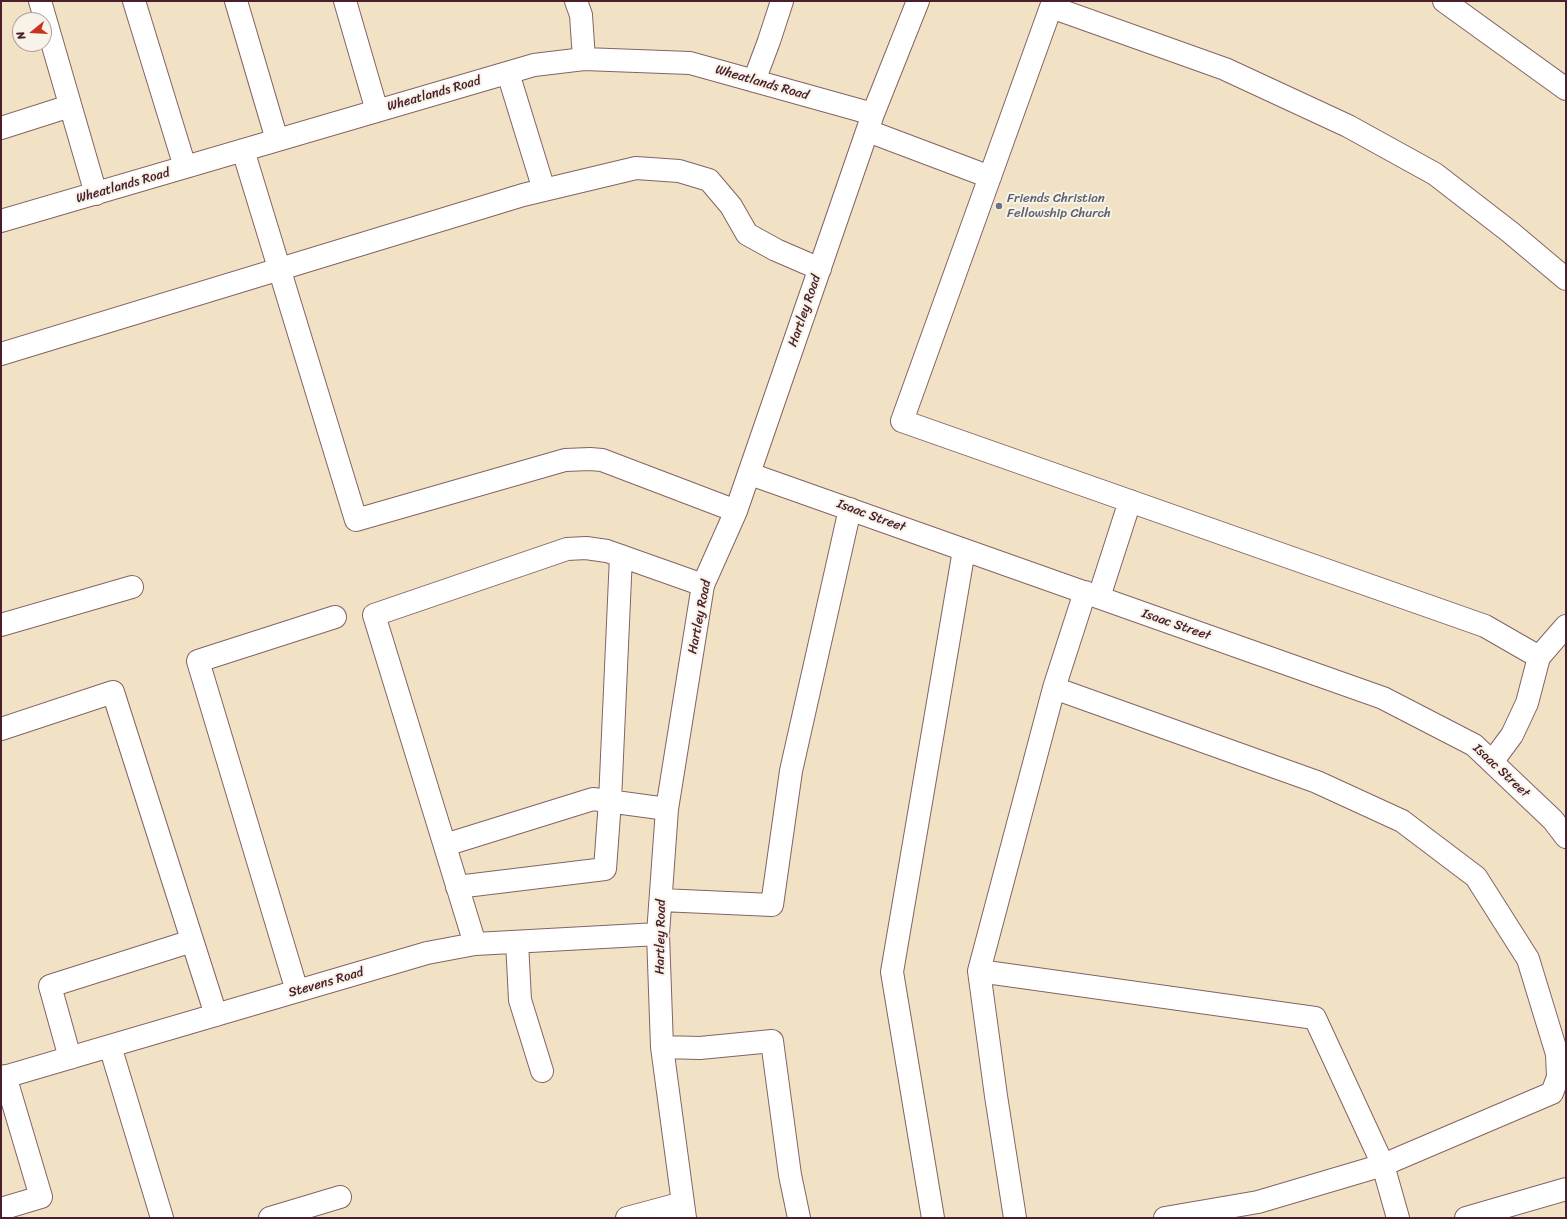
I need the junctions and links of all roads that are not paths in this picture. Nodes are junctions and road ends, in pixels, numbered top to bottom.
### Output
1 (40, 1) edge
2 (134, 1) edge
3 (236, 1) edge
4 (345, 1) edge
5 (576, 1) edge
6 (782, 1) edge
7 (918, 1) edge
8 (1444, 1) edge
9 (584, 59) junction
10 (508, 72) junction
11 (754, 81) junction
12 (1566, 89) edge
13 (70, 106) junction
14 (377, 111) junction
15 (870, 122) junction
16 (1, 128) edge
17 (277, 140) junction
18 (243, 150) junction
19 (185, 168) junction
20 (990, 177) junction
21 (544, 190) junction
22 (96, 194) junction
23 (1, 221) edge
24 (280, 269) junction
25 (820, 270) junction
26 (1566, 279) edge
27 (1, 354) edge
28 (750, 474) junction
29 (1130, 501) junction
30 (850, 509) junction
31 (736, 511) junction
32 (964, 550) junction
33 (621, 556) junction
34 (703, 585) junction
35 (132, 587) dead end
36 (1092, 595) junction
37 (335, 617) dead end
38 (1, 626) edge
39 (1566, 626) edge
40 (1539, 657) junction
41 (1054, 688) junction
42 (1, 729) edge
43 (1492, 762) junction
44 (610, 801) junction
45 (667, 809) junction
46 (1566, 837) edge
47 (445, 845) junction
48 (457, 887) junction
49 (661, 900) junction
50 (658, 934) junction
51 (192, 941) junction
52 (517, 942) junction
53 (475, 944) junction
54 (980, 970) junction
55 (297, 991) junction
56 (216, 1015) junction
57 (110, 1046) junction
58 (662, 1047) junction
59 (70, 1058) junction
60 (542, 1070) dead end
61 (3, 1077) edge
62 (1383, 1165) junction
63 (1566, 1189) edge
64 (340, 1197) dead end
65 (1, 1209) edge
66 (684, 1211) edge
67 (1493, 1214) edge
68 (162, 1218) edge
69 (270, 1218) edge
70 (627, 1218) edge
71 (798, 1218) edge
72 (932, 1218) edge
73 (1015, 1218) edge
74 (1165, 1218) edge
75 (1398, 1218) edge
76 (1466, 1218) edge

1 - 13 street
2 - 19 street
3 - 17 street
4 - 14 street
5 - 9 street
6 - 11 street
7 - 15 street, Hartley Road
8 - 12 street
9 - 10 street, Wheatlands Road
9 - 11 street, Wheatlands Road
10 - 14 street, Wheatlands Road
10 - 21 street
11 - 15 street, Wheatlands Road
13 - 16 street
13 - 22 street
14 - 17 street, Wheatlands Road
15 - 20 street, Wheatlands Road
15 - 25 street, Hartley Road
17 - 18 street, Wheatlands Road
18 - 19 street, Wheatlands Road
18 - 24 street
19 - 22 street, Wheatlands Road
20 - 26 street
20 - 29 street
21 - 24 street
21 - 25 street
22 - 23 street, Wheatlands Road
24 - 27 street
24 - 31 street
25 - 28 street, Hartley Road
28 - 30 street, Isaac Street
28 - 31 street, Hartley Road
29 - 36 street
29 - 40 street
30 - 32 street, Isaac Street
30 - 49 street
31 - 34 street, Hartley Road
32 - 36 street, Isaac Street
32 - 72 street
33 - 34 street
33 - 44 street
33 - 47 street
34 - 45 street, Hartley Road
35 - 38 street
36 - 41 street
36 - 43 street, Isaac Street
37 - 55 street
39 - 40 street
40 - 43 street
41 - 54 street
41 - 62 street
42 - 51 street
43 - 46 street, Isaac Street
44 - 45 street
44 - 47 street
44 - 48 street
45 - 49 street, Hartley Road
47 - 48 street
48 - 53 street
49 - 50 street, Hartley Road
50 - 52 street, Stevens Road
50 - 58 street, Hartley Road
51 - 56 street
51 - 59 street
52 - 53 street, Stevens Road
52 - 60 street
53 - 55 street, Stevens Road
54 - 62 street
54 - 73 street
55 - 56 street, Stevens Road
56 - 57 street, Stevens Road
57 - 59 street, Stevens Road
57 - 68 street
58 - 66 street, Hartley Road
58 - 71 street
59 - 61 street, Stevens Road
61 - 65 street
62 - 74 street
62 - 75 street
63 - 67 street
64 - 69 street
66 - 70 street
67 - 76 street

